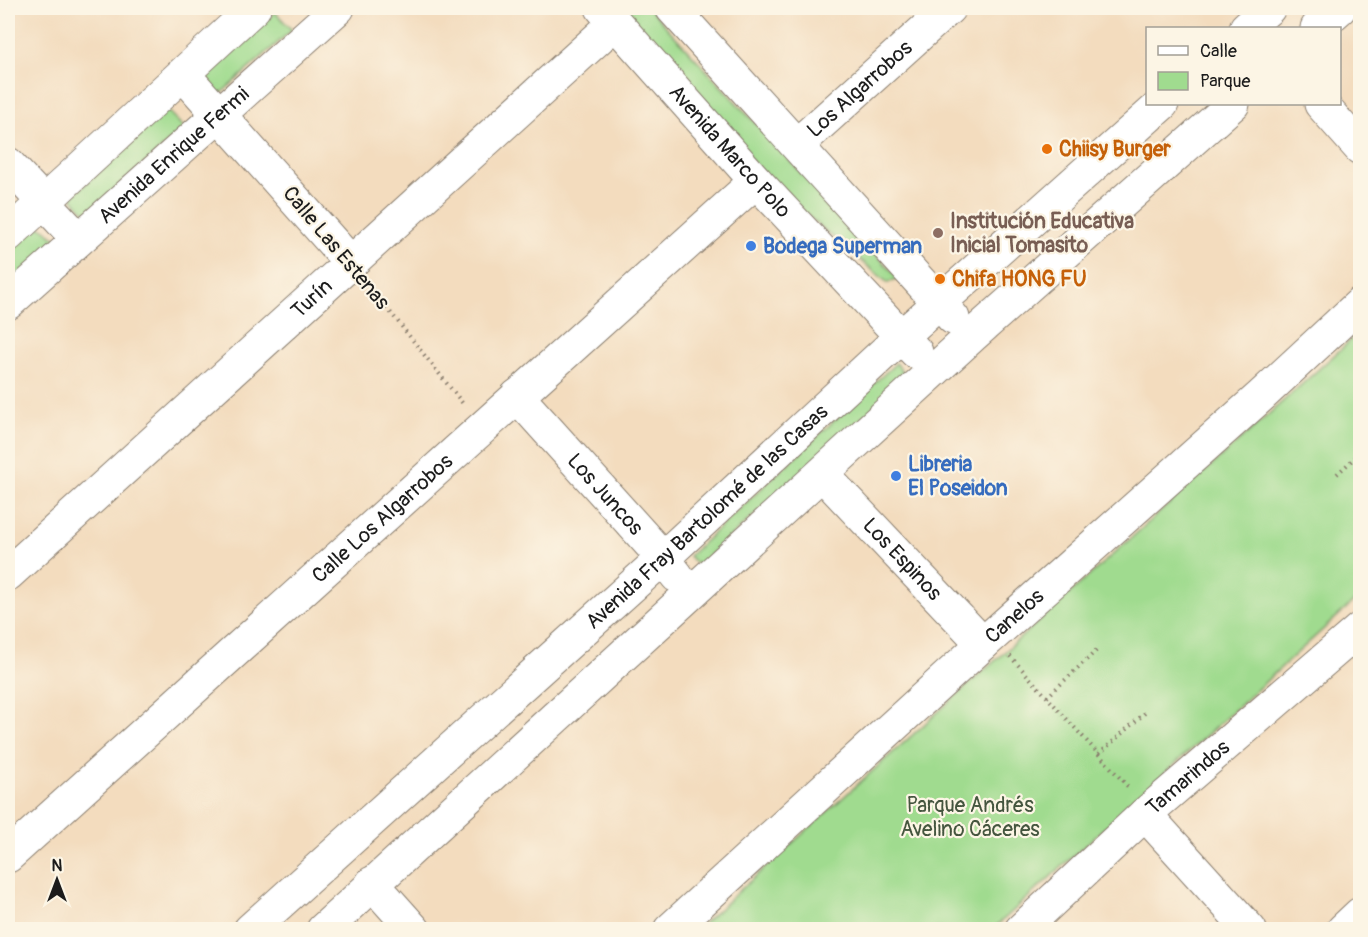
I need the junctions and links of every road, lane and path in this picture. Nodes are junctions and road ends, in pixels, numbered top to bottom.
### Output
1 (254, 8) edge
2 (338, 8) edge
3 (672, 8) edge
4 (1340, 8) edge
5 (938, 11) edge
6 (609, 15) edge
7 (1318, 27) edge
8 (183, 74) junction
9 (1161, 105) edge
10 (1232, 105) edge
11 (1322, 105) edge
12 (220, 114) junction
13 (796, 145) junction
14 (1360, 148) edge
15 (8, 164) edge
16 (756, 181) junction
17 (43, 202) junction
18 (8, 235) edge
19 (78, 239) junction
20 (351, 263) junction
21 (8, 303) edge
22 (938, 304) junction
23 (1360, 304) edge
24 (972, 336) junction
25 (901, 337) junction
26 (933, 371) junction
27 (517, 396) junction
28 (483, 428) junction
29 (1360, 453) edge
30 (822, 474) junction
31 (1337, 474) dead end
32 (663, 558) junction
33 (8, 574) edge
34 (691, 594) junction
35 (1360, 629) edge
36 (982, 644) junction
37 (1097, 651) dead end
38 (1047, 697) junction
39 (1148, 710) dead end
40 (1099, 754) junction
41 (1145, 814) junction
42 (8, 856) edge
43 (372, 884) junction
44 (1360, 914) edge
45 (250, 930) edge
46 (323, 930) edge
47 (414, 930) edge
48 (670, 930) edge
49 (1021, 930) edge
50 (1250, 930) edge
51 (1343, 930) edge

1 - 8 street
2 - 12 street, Avenida Enrique Fermi
3 - 13 street
4 - 7 street
5 - 13 street, Los Algarrobos
6 - 16 street, Avenida Marco Polo
6 - 20 street, Turín
8 - 12 street, Calle Las Estenas
8 - 17 street
9 - 22 street, Avenida Fray Bartolomé de las Casas
10 - 24 street, Avenida Fray Bartolomé de las Casas
11 - 14 street
12 - 19 street, Avenida Enrique Fermi
12 - 20 street, Calle Las Estenas
13 - 22 street
15 - 17 street
16 - 25 street, Avenida Marco Polo
16 - 27 street, Calle Los Algarrobos
17 - 18 street
17 - 19 street
19 - 21 street, Avenida Enrique Fermi
20 - 28 path, Calle Las Estenas
20 - 33 street, Turín
22 - 24 street
22 - 25 street, Avenida Fray Bartolomé de las Casas
23 - 36 street, Canelos
24 - 26 street, Avenida Fray Bartolomé de las Casas
25 - 26 street, Avenida Marco Polo
25 - 32 street, Avenida Fray Bartolomé de las Casas
26 - 30 street, Avenida Fray Bartolomé de las Casas
27 - 28 street, Calle Los Algarrobos
27 - 32 street, Los Juncos
28 - 42 street, Calle Los Algarrobos
29 - 31 path
30 - 34 street, Avenida Fray Bartolomé de las Casas
30 - 36 street, Los Espinos
32 - 34 street, Los Juncos
32 - 45 street, Avenida Fray Bartolomé de las Casas
34 - 43 street, Avenida Fray Bartolomé de las Casas
35 - 41 street, Tamarindos
36 - 38 path
36 - 48 street, Canelos
37 - 38 path
38 - 40 path
39 - 40 path
40 - 41 path
41 - 49 street, Tamarindos
41 - 50 street
43 - 46 street, Avenida Fray Bartolomé de las Casas
43 - 47 street
44 - 51 street

